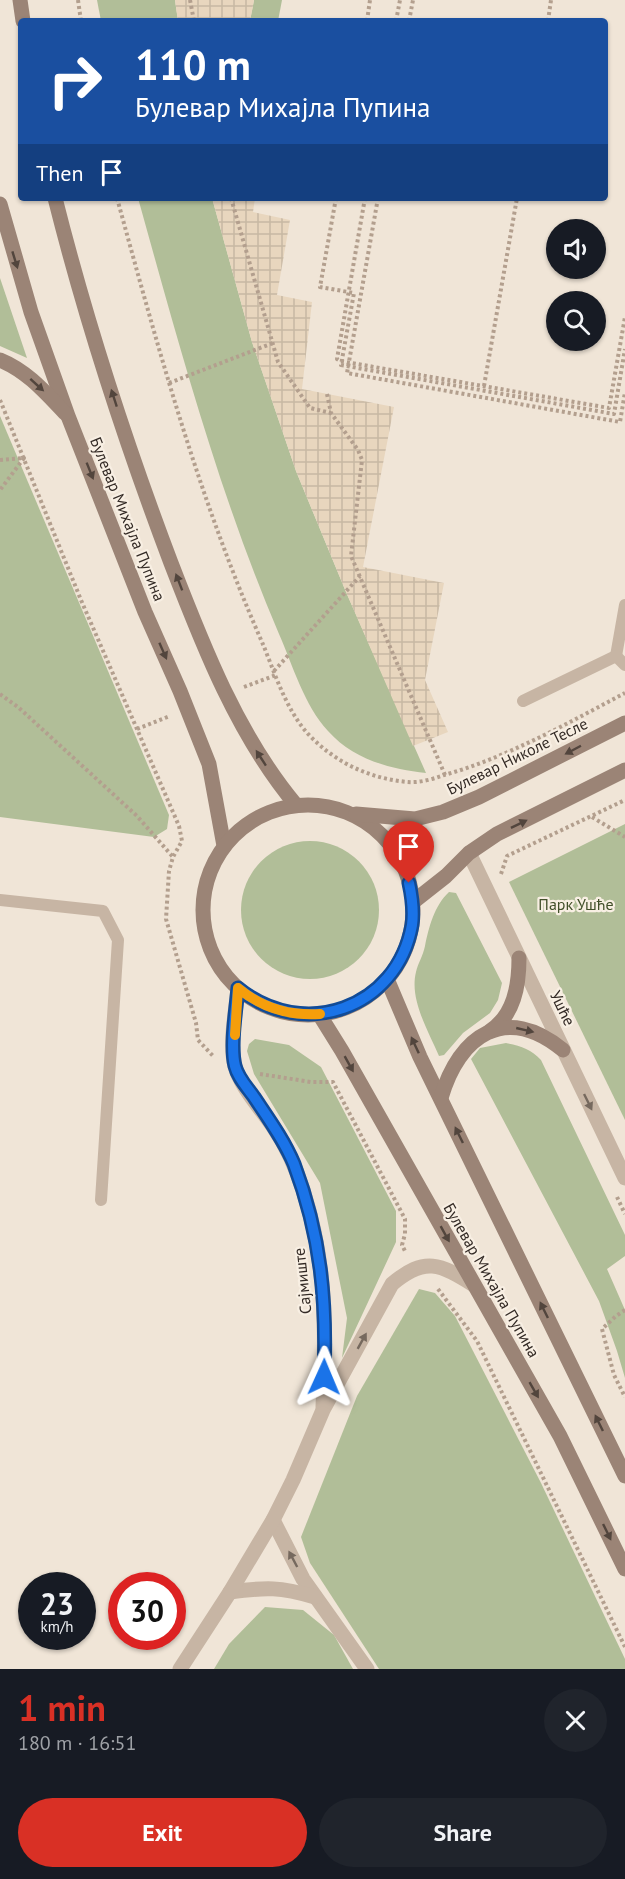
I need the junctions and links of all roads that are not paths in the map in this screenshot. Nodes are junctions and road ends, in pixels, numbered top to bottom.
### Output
1 (20, 0) edge
2 (22, 18) edge
3 (56, 201) edge
4 (0, 204) edge
5 (0, 360) edge
6 (68, 416) junction
7 (625, 606) edge
8 (620, 660) edge
9 (523, 701) dead end
10 (625, 723) edge
11 (625, 770) edge
12 (296, 805) junction
13 (350, 813) junction
14 (224, 846) junction
15 (469, 853) junction
16 (0, 900) edge
17 (412, 902) junction
18 (519, 958) junction
19 (387, 979) junction
20 (238, 988) junction
21 (319, 1014) junction
22 (485, 1035) junction
23 (563, 1050) junction
24 (441, 1098) junction
25 (625, 1178) edge
26 (101, 1200) dead end
27 (474, 1285) junction
28 (323, 1410) junction
29 (625, 1476) edge
30 (273, 1520) junction
31 (625, 1569) edge
32 (230, 1592) junction
33 (315, 1598) junction
34 (180, 1669) edge
35 (367, 1669) edge

1 - 2 main road
12 -> 3 main road, Булевар Михајла Пупина
4 -> 6 main road, Булевар Михајла Пупина
5 -> 6 main road
6 -> 14 main road, Булевар Михајла Пупина
7 - 8 lane
8 - 9 lane
10 -> 13 main road, Булевар Николе Тесле
15 -> 11 main road
12 - 13 main road
12 - 14 main road
13 - 17 main road
14 - 20 main road
15 - 17 main road
15 - 18 street, Ушће
16 - 26 lane
17 - 19 main road
18 - 22 main road
18 - 23 street, Ушће
19 - 21 main road
24 -> 19 main road, Булевар Михајла Пупина
20 - 21 main road
20 - 28 street, Сајмиште
21 -> 27 main road, Булевар Михајла Пупина
22 -> 23 main road
22 - 24 main road
23 -> 25 street, Ушће
29 -> 24 main road, Булевар Михајла Пупина
28 -> 27 street, Сајмиште
27 -> 31 main road, Булевар Михајла Пупина
28 - 30 street, Сајмиште
30 - 32 street, Сајмиште
33 -> 30 street
32 - 33 street
32 - 34 street, Сајмиште
33 - 35 street

